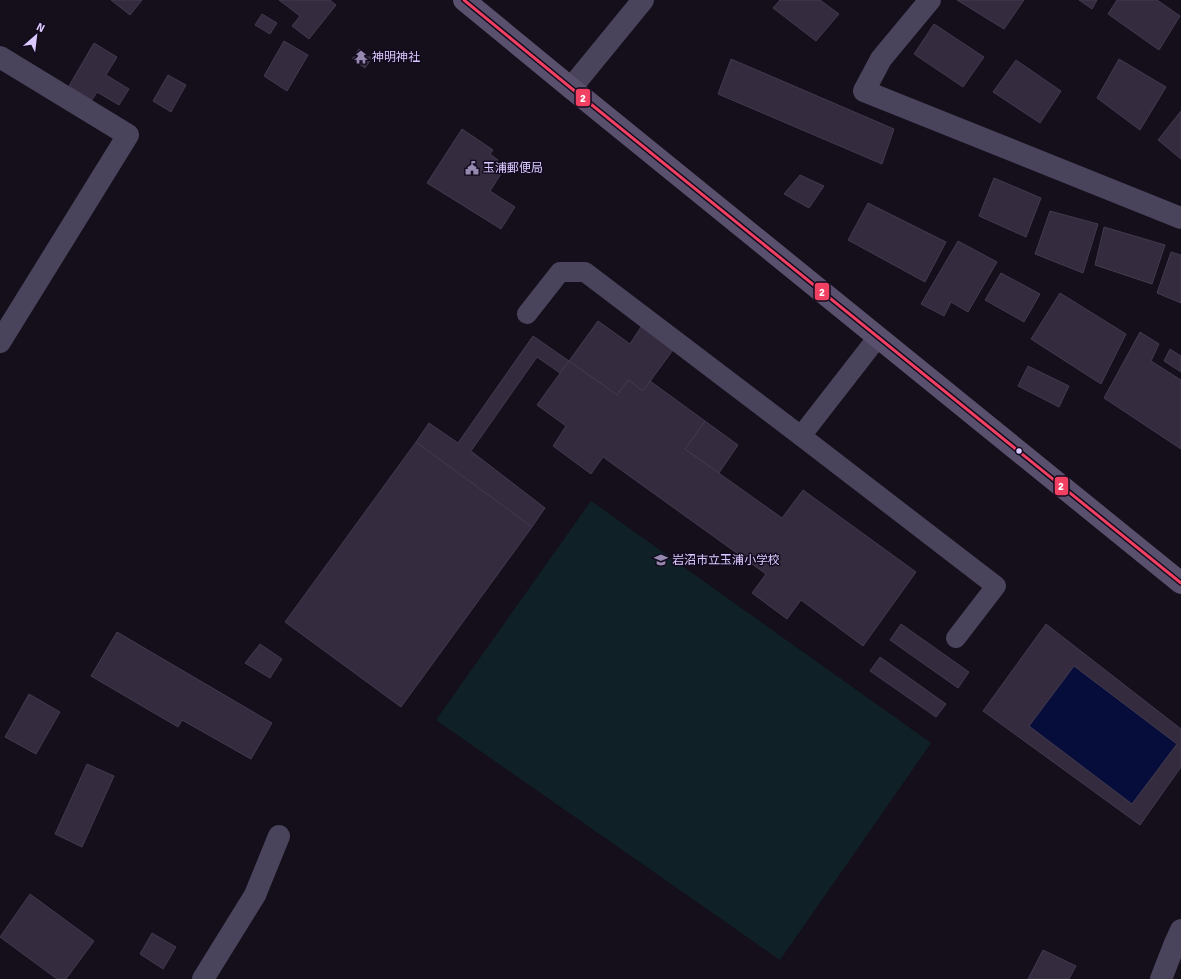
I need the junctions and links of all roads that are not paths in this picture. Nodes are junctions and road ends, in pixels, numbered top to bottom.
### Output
1 (464, 0) edge
2 (643, 0) edge
3 (930, 0) edge
4 (0, 57) edge
5 (571, 88) junction
6 (1181, 218) edge
7 (527, 314) dead end
8 (878, 337) junction
9 (0, 342) edge
10 (802, 436) junction
11 (1181, 582) edge
12 (956, 638) dead end
13 (279, 836) dead end
14 (1181, 930) edge
15 (202, 979) edge
16 (1161, 979) edge

1 - 5 main road
2 - 5 street
3 - 6 street
4 - 9 street
5 - 8 main road
7 - 10 lane
8 - 10 lane
8 - 11 main road
10 - 12 lane
13 - 15 street
14 - 16 street

